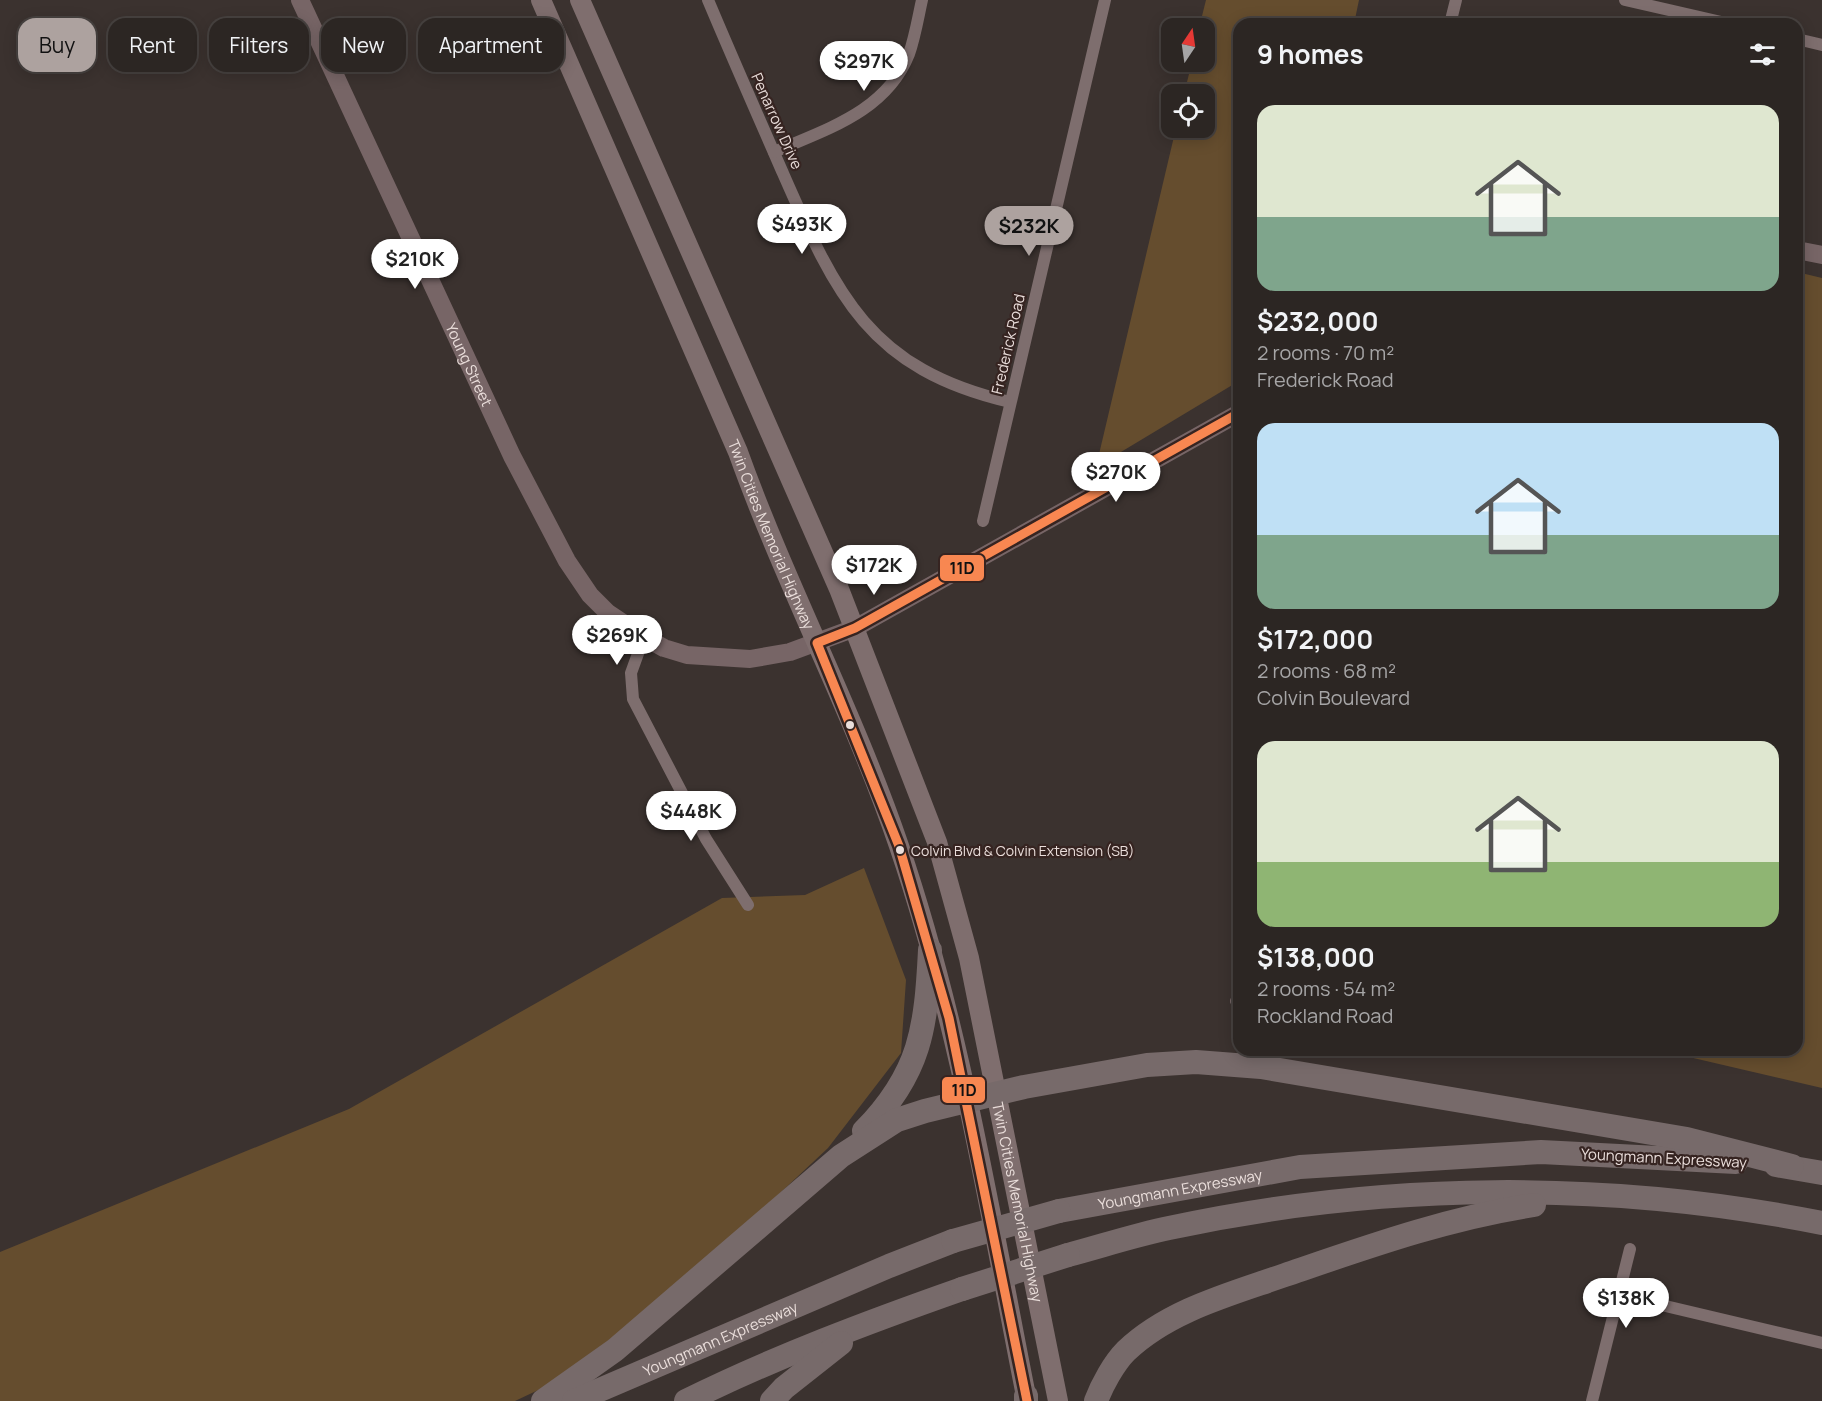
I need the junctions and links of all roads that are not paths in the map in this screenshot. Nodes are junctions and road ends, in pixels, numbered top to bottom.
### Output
1 (300, 0) edge
2 (541, 0) edge
3 (580, 0) edge
4 (708, 0) edge
5 (922, 0) edge
6 (1106, 0) edge
7 (1456, 0) edge
8 (1625, 0) edge
9 (1452, 18) edge
10 (1704, 18) edge
11 (1803, 40) edge
12 (1822, 45) edge
13 (774, 152) junction
14 (1803, 251) edge
15 (1822, 255) edge
16 (1010, 402) junction
17 (1233, 416) edge
18 (982, 521) dead end
19 (855, 628) junction
20 (644, 637) junction
21 (817, 643) junction
22 (747, 905) dead end
23 (930, 951) junction
24 (998, 1093) junction
25 (966, 1102) junction
26 (841, 1156) junction
27 (1792, 1166) junction
28 (1822, 1173) edge
29 (1603, 1195) junction
30 (1822, 1223) edge
31 (1630, 1249) dead end
32 (1619, 1295) junction
33 (883, 1317) junction
34 (1822, 1343) edge
35 (1026, 1399) edge
36 (543, 1401) edge
37 (574, 1401) edge
38 (686, 1401) edge
39 (772, 1401) edge
40 (1058, 1401) edge
41 (1096, 1401) edge
42 (1592, 1401) edge

1 - 20 street, Young Street
2 - 21 main road, Twin Cities Memorial Highway
3 - 19 main road, Twin Cities Memorial Highway
4 - 13 street, Penarrow Drive
5 - 13 street
6 - 16 street, Frederick Road
7 - 9 street
8 - 10 street
11 - 12 street
13 - 16 street, Penarrow Drive
14 - 15 street
16 - 18 street, Frederick Road
17 - 19 street, Young Street
19 - 21 street, Young Street
19 - 24 main road, Twin Cities Memorial Highway
20 - 21 street, Young Street
20 - 22 street
21 - 23 main road, Twin Cities Memorial Highway
23 - 25 main road, Twin Cities Memorial Highway
23 - 26 highway
24 - 25 highway
24 - 27 highway
24 - 40 main road, Twin Cities Memorial Highway
25 - 26 highway
25 - 35 main road, Twin Cities Memorial Highway
26 - 36 highway
27 - 28 highway, Youngmann Expressway
27 - 37 highway, Youngmann Expressway, bridge
29 - 30 highway
29 - 33 highway, bridge
29 - 41 highway
31 - 32 street
32 - 34 street
32 - 42 street
33 - 38 highway
33 - 39 highway

